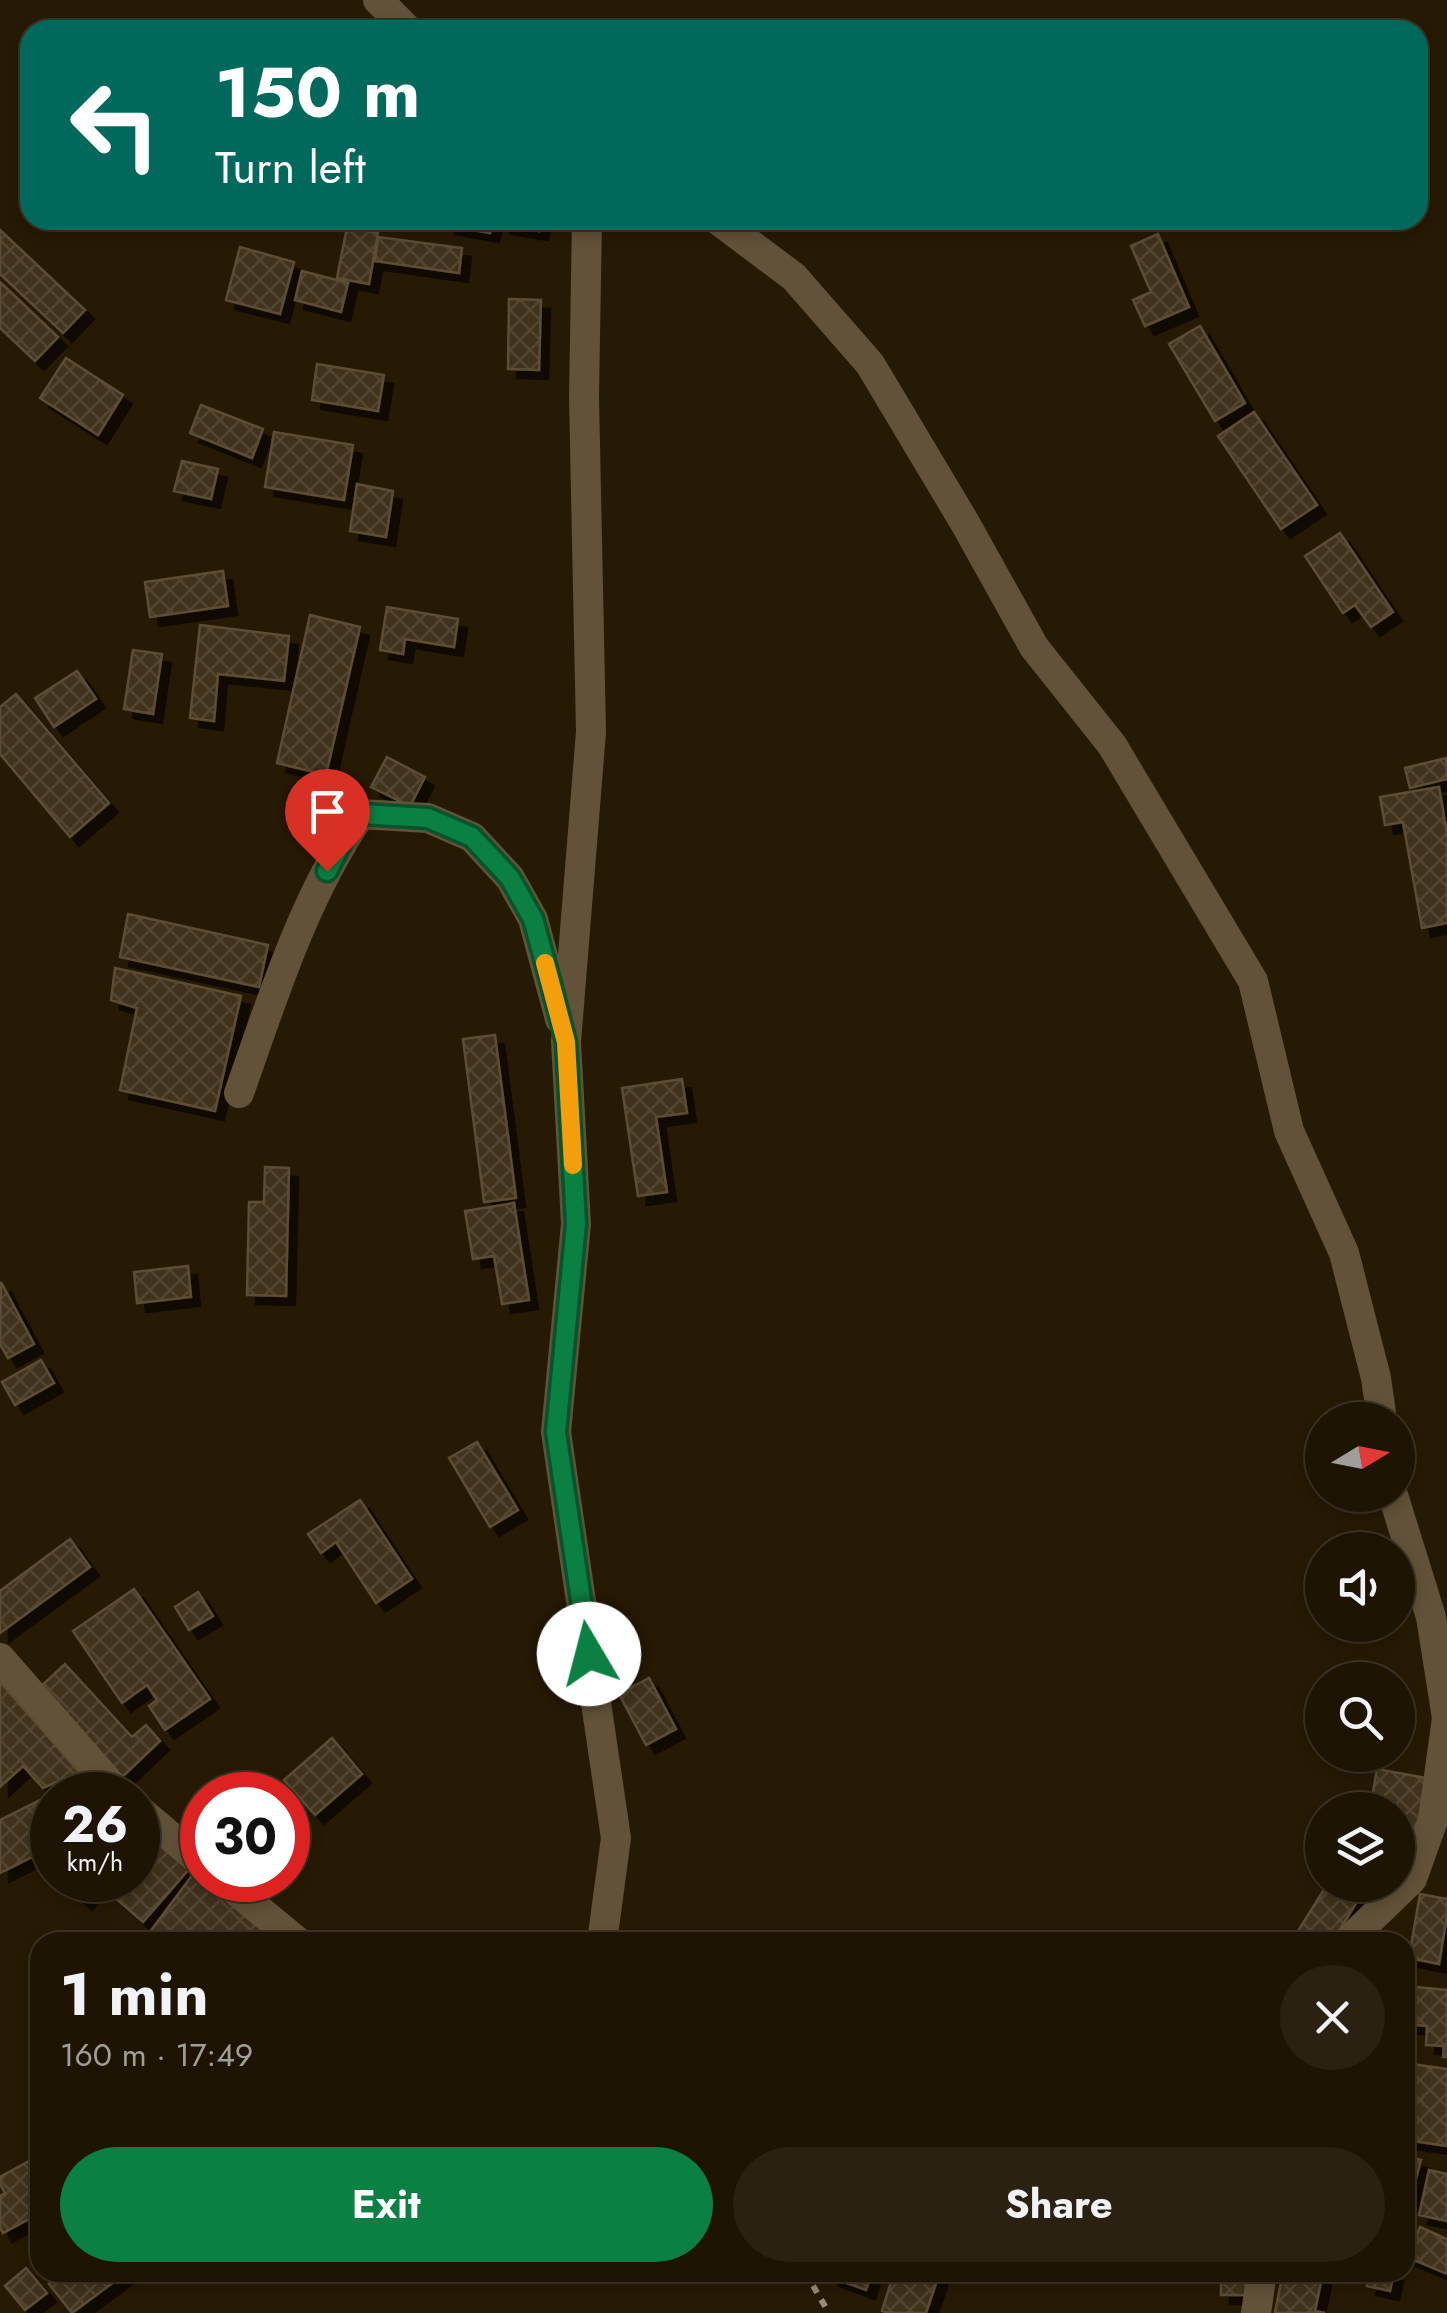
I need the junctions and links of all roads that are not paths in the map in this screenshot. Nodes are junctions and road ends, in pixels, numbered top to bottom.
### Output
1 (378, 0) edge
2 (398, 20) edge
3 (587, 230) edge
4 (731, 230) edge
5 (566, 1042) junction
6 (239, 1093) dead end
7 (1379, 1402) edge
8 (1398, 1512) edge
9 (0, 1658) edge
10 (1447, 1718) edge
11 (100, 1772) edge
12 (160, 1828) edge
13 (180, 1844) edge
14 (250, 1902) edge
15 (286, 1932) edge
16 (603, 1932) edge
17 (1356, 1932) edge
18 (1261, 2282) edge
19 (1256, 2313) edge

1 - 2 street
3 - 5 street
4 - 7 street
5 - 6 street
5 - 16 street
8 - 10 street
9 - 11 street
10 - 17 street
12 - 13 street
14 - 15 street
18 - 19 street

